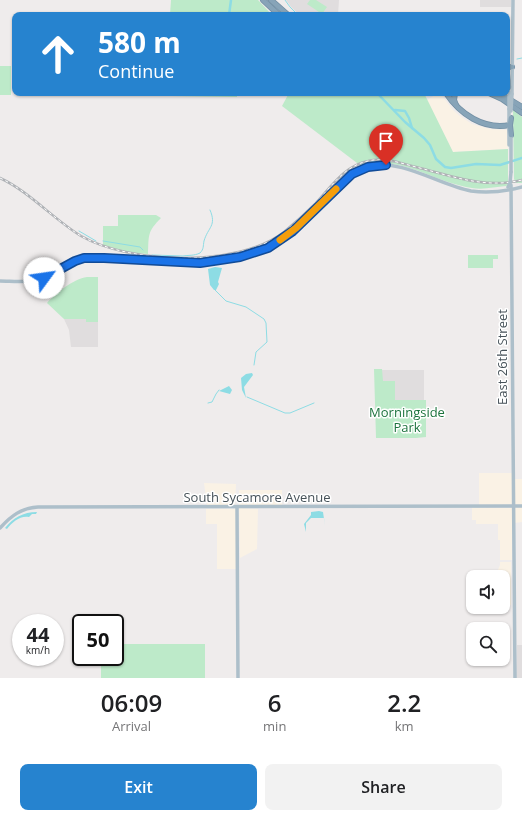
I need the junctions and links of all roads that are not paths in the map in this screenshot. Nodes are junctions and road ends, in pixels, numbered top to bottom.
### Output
1 (264, 0) edge
2 (271, 0) edge
3 (275, 0) edge
4 (512, 0) edge
5 (276, 12) edge
6 (285, 12) edge
7 (286, 12) edge
8 (510, 67) edge
9 (448, 96) edge
10 (455, 96) edge
11 (495, 96) edge
12 (508, 96) edge
13 (510, 96) edge
14 (522, 107) edge
15 (510, 110) junction
16 (522, 113) edge
17 (512, 118) junction
18 (508, 126) junction
19 (511, 135) junction
20 (511, 154) junction
21 (522, 187) edge
22 (509, 188) junction
23 (0, 280) edge
24 (513, 506) junction
25 (522, 506) edge
26 (238, 507) junction
27 (0, 528) edge
28 (238, 678) edge
29 (514, 678) edge

1 - 5 highway
2 - 6 highway
3 - 7 highway
4 - 8 main road, East 26th Street
9 - 18 highway
10 - 18 highway
11 - 16 highway
12 - 15 main road, East 26th Street, bridge
13 - 14 highway
15 - 17 main road, East 26th Street
15 - 18 main road, East 26th Street
17 - 18 highway
17 - 19 main road, East 26th Street
18 - 19 highway
18 - 20 main road, East 26th Street
19 - 20 main road, East 26th Street
20 - 22 main road, East 26th Street, bridge
21 - 22 main road
22 - 23 main road
22 - 24 main road, East 26th Street
24 - 25 main road, South Sycamore Avenue
24 - 26 main road, South Sycamore Avenue
24 - 29 main road, East 26th Street
26 - 27 main road, South Sycamore Avenue
26 - 28 main road

